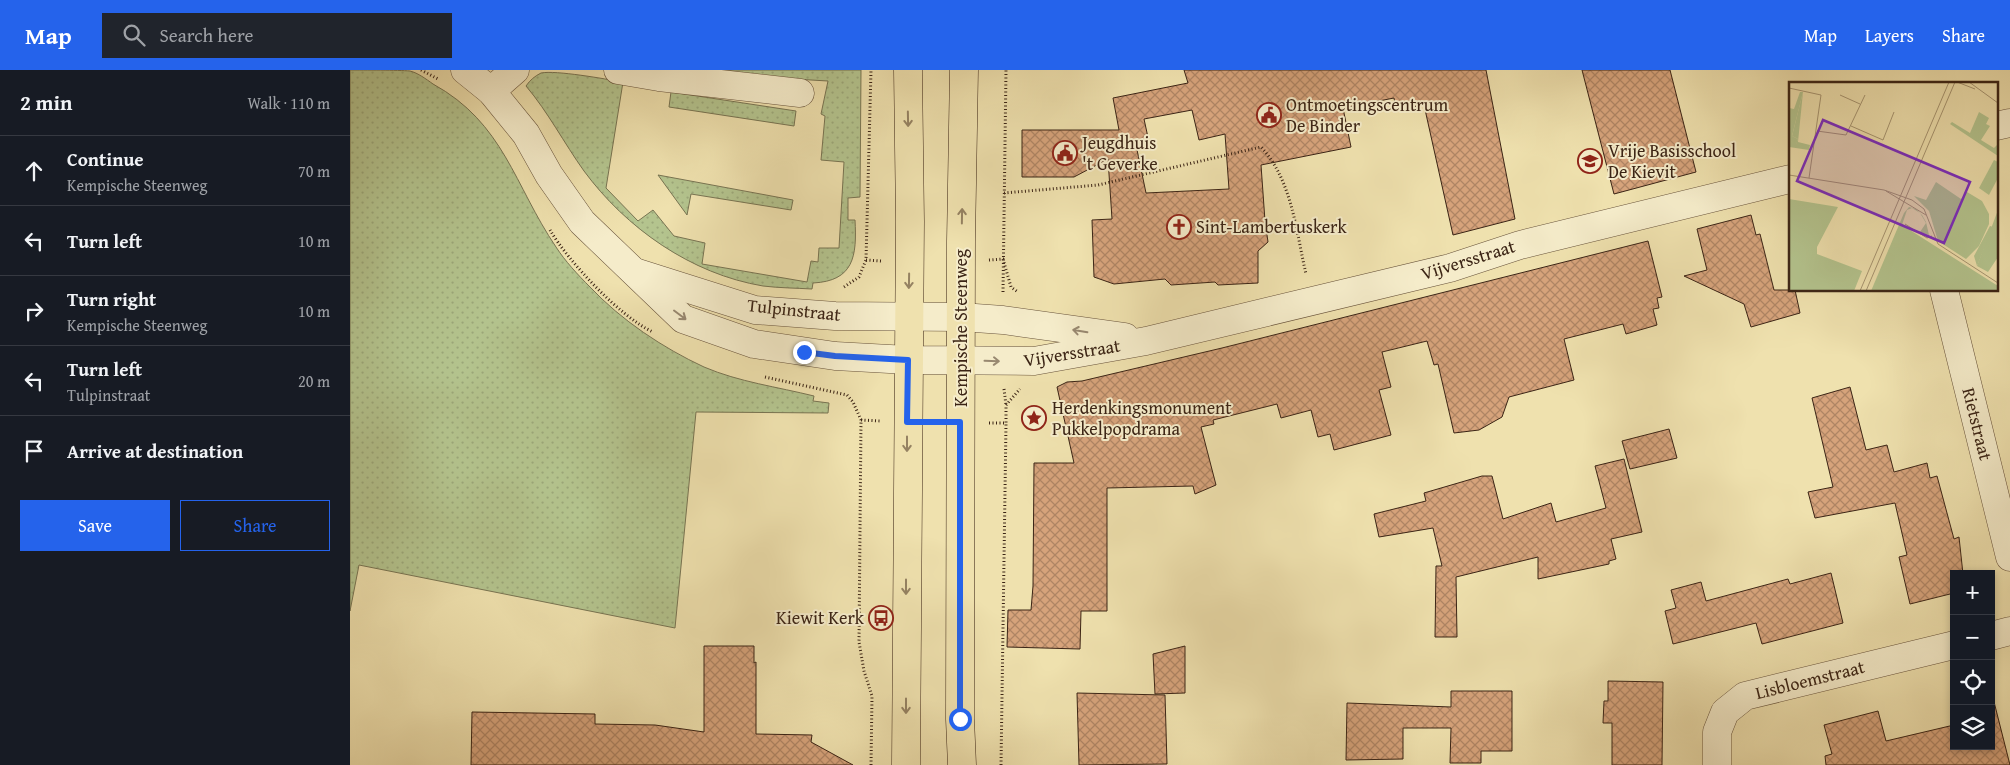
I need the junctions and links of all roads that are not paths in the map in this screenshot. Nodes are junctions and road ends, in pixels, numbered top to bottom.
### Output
1 (465, 70) edge
2 (515, 70) edge
3 (618, 70) edge
4 (908, 70) edge
5 (964, 70) edge
6 (491, 91) junction
7 (800, 93) dead end
8 (1789, 179) edge
9 (631, 271) junction
10 (1944, 291) edge
11 (961, 317) junction
12 (908, 318) junction
13 (1146, 341) junction
14 (908, 360) junction
15 (962, 360) junction
16 (2010, 557) edge
17 (2010, 631) edge
18 (1995, 635) edge
19 (1950, 646) edge
20 (906, 765) edge
21 (962, 765) edge
22 (1717, 765) edge

1 - 6 street, Tulpinstraat
2 - 6 street
3 - 7 street
4 -> 12 main road
11 -> 5 main road, Kempische Steenweg
6 - 9 street, Tulpinstraat
8 - 13 street, Vijversstraat
9 - 12 street, Tulpinstraat
9 -> 14 street, Tulpinstraat
10 - 16 street, Rietstraat
11 - 12 street, Tulpinstraat
13 -> 11 street, Vijversstraat
11 - 15 main road, Kempische Steenweg
12 - 14 main road
15 -> 13 street, Vijversstraat
14 - 15 street, Vijversstraat
14 -> 20 main road
15 - 21 main road, Kempische Steenweg
17 - 18 street
19 - 22 street, Lisbloemstraat

